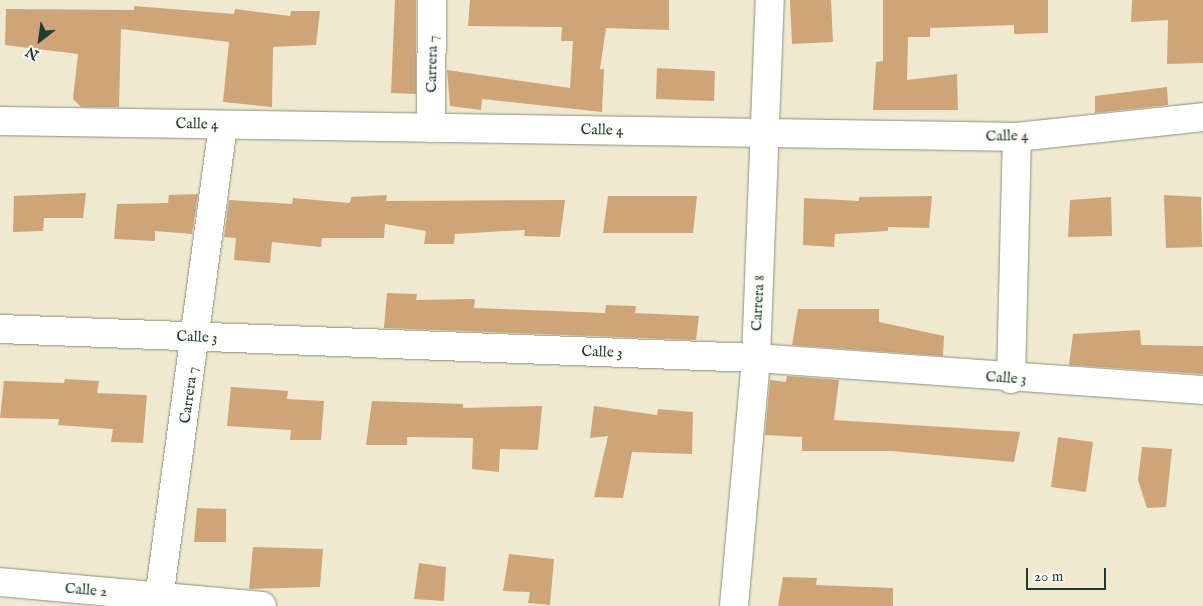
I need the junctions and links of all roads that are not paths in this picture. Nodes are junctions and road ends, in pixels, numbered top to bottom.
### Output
1 (432, 0) edge
2 (770, 0) edge
3 (1203, 117) edge
4 (0, 121) edge
5 (223, 125) junction
6 (431, 128) junction
7 (766, 132) junction
8 (1017, 137) junction
9 (0, 329) edge
10 (197, 337) junction
11 (756, 358) junction
12 (1011, 379) junction
13 (1203, 390) edge
14 (0, 582) edge
15 (160, 601) edge
16 (262, 606) edge
17 (734, 606) edge

1 - 6 street, Carrera 7
2 - 7 street, Carrera 8
3 - 8 street, Calle 4
4 - 5 street, Calle 4
5 - 6 street, Calle 4
5 - 10 street, Carrera 7
6 - 7 street, Calle 4
7 - 8 street, Calle 4
7 - 11 street, Carrera 8
8 - 12 street
9 - 10 street, Calle 3
10 - 11 street, Calle 3
10 - 15 street, Carrera 7
11 - 12 street, Calle 3
11 - 17 street, Carrera 8
12 - 13 street, Calle 3
14 - 15 street, Calle 2
15 - 16 street, Calle 2

